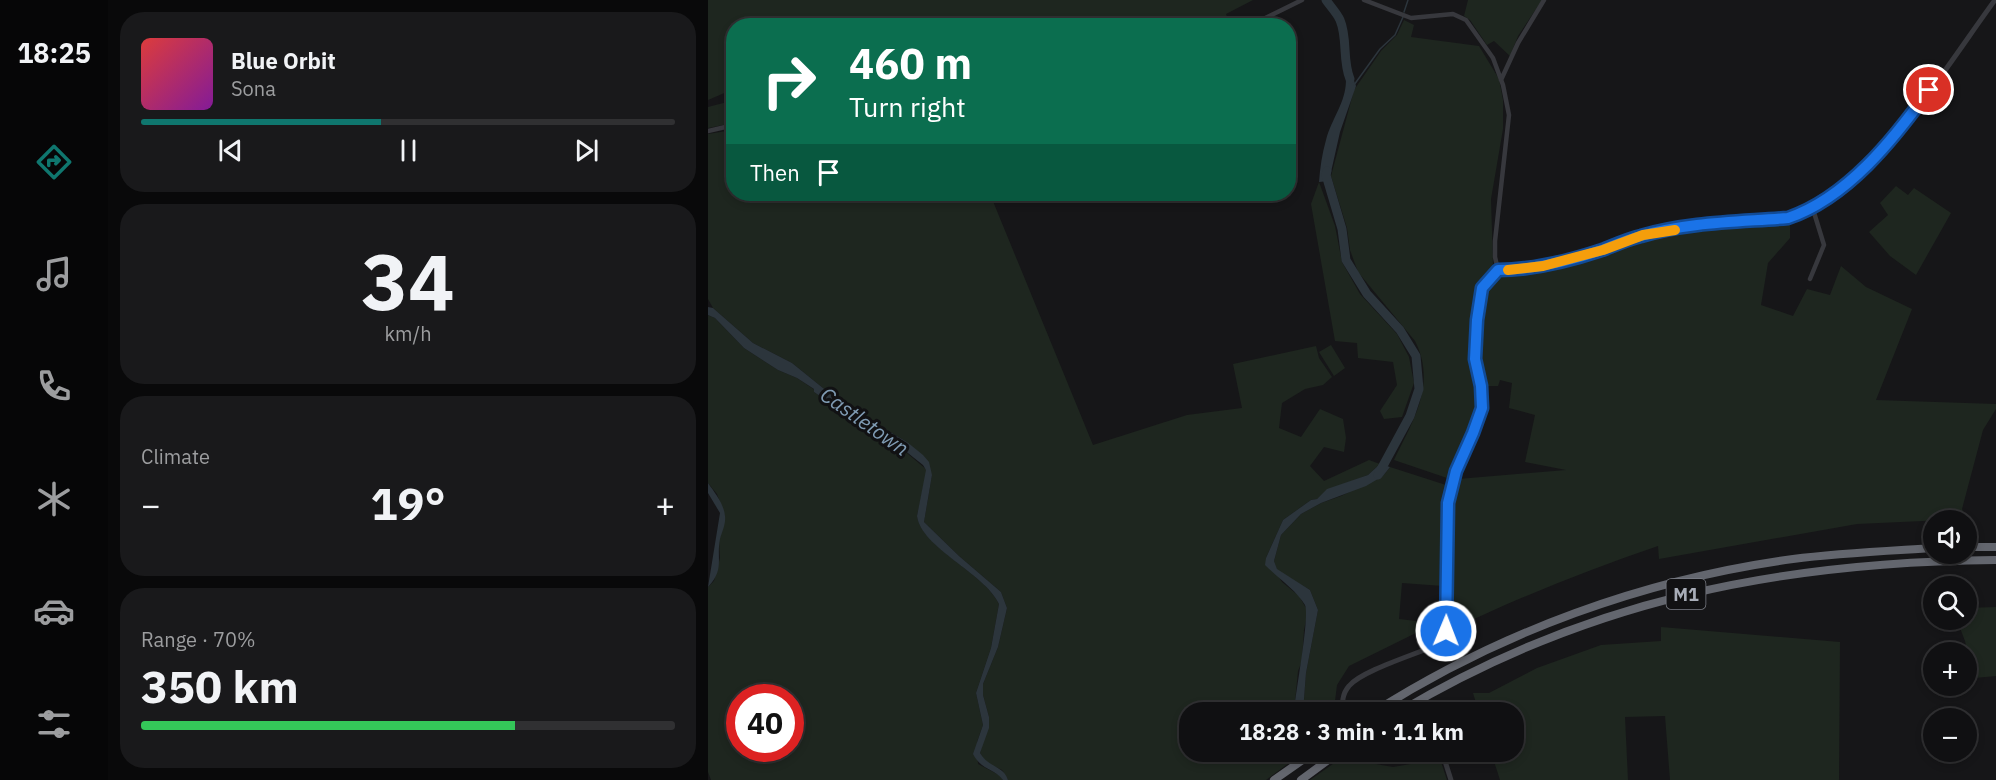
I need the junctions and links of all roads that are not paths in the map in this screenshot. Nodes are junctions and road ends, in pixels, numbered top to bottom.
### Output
1 (1302, 0) edge
2 (1364, 0) edge
3 (1544, 0) edge
4 (1995, 0) edge
5 (1265, 18) edge
6 (1501, 80) junction
7 (726, 127) edge
8 (708, 131) edge
9 (1812, 206) junction
10 (1498, 270) junction
11 (1810, 279) dead end
12 (1977, 547) edge
13 (1996, 547) edge
14 (1923, 549) edge
15 (1996, 560) edge
16 (1342, 702) edge
17 (1391, 702) edge
18 (1417, 702) edge
19 (1299, 762) edge
20 (1325, 762) edge
21 (1445, 762) edge
22 (1303, 778) edge
23 (1274, 780) edge
24 (1451, 780) edge

1 - 5 street
2 - 6 street
3 - 6 street
4 - 9 street
6 - 10 street
7 - 8 street
9 - 10 street
9 - 11 street
10 - 16 street
12 - 13 highway
14 - 17 highway, M1
15 - 18 highway, M1
19 - 23 highway
20 - 22 highway
21 - 24 street

